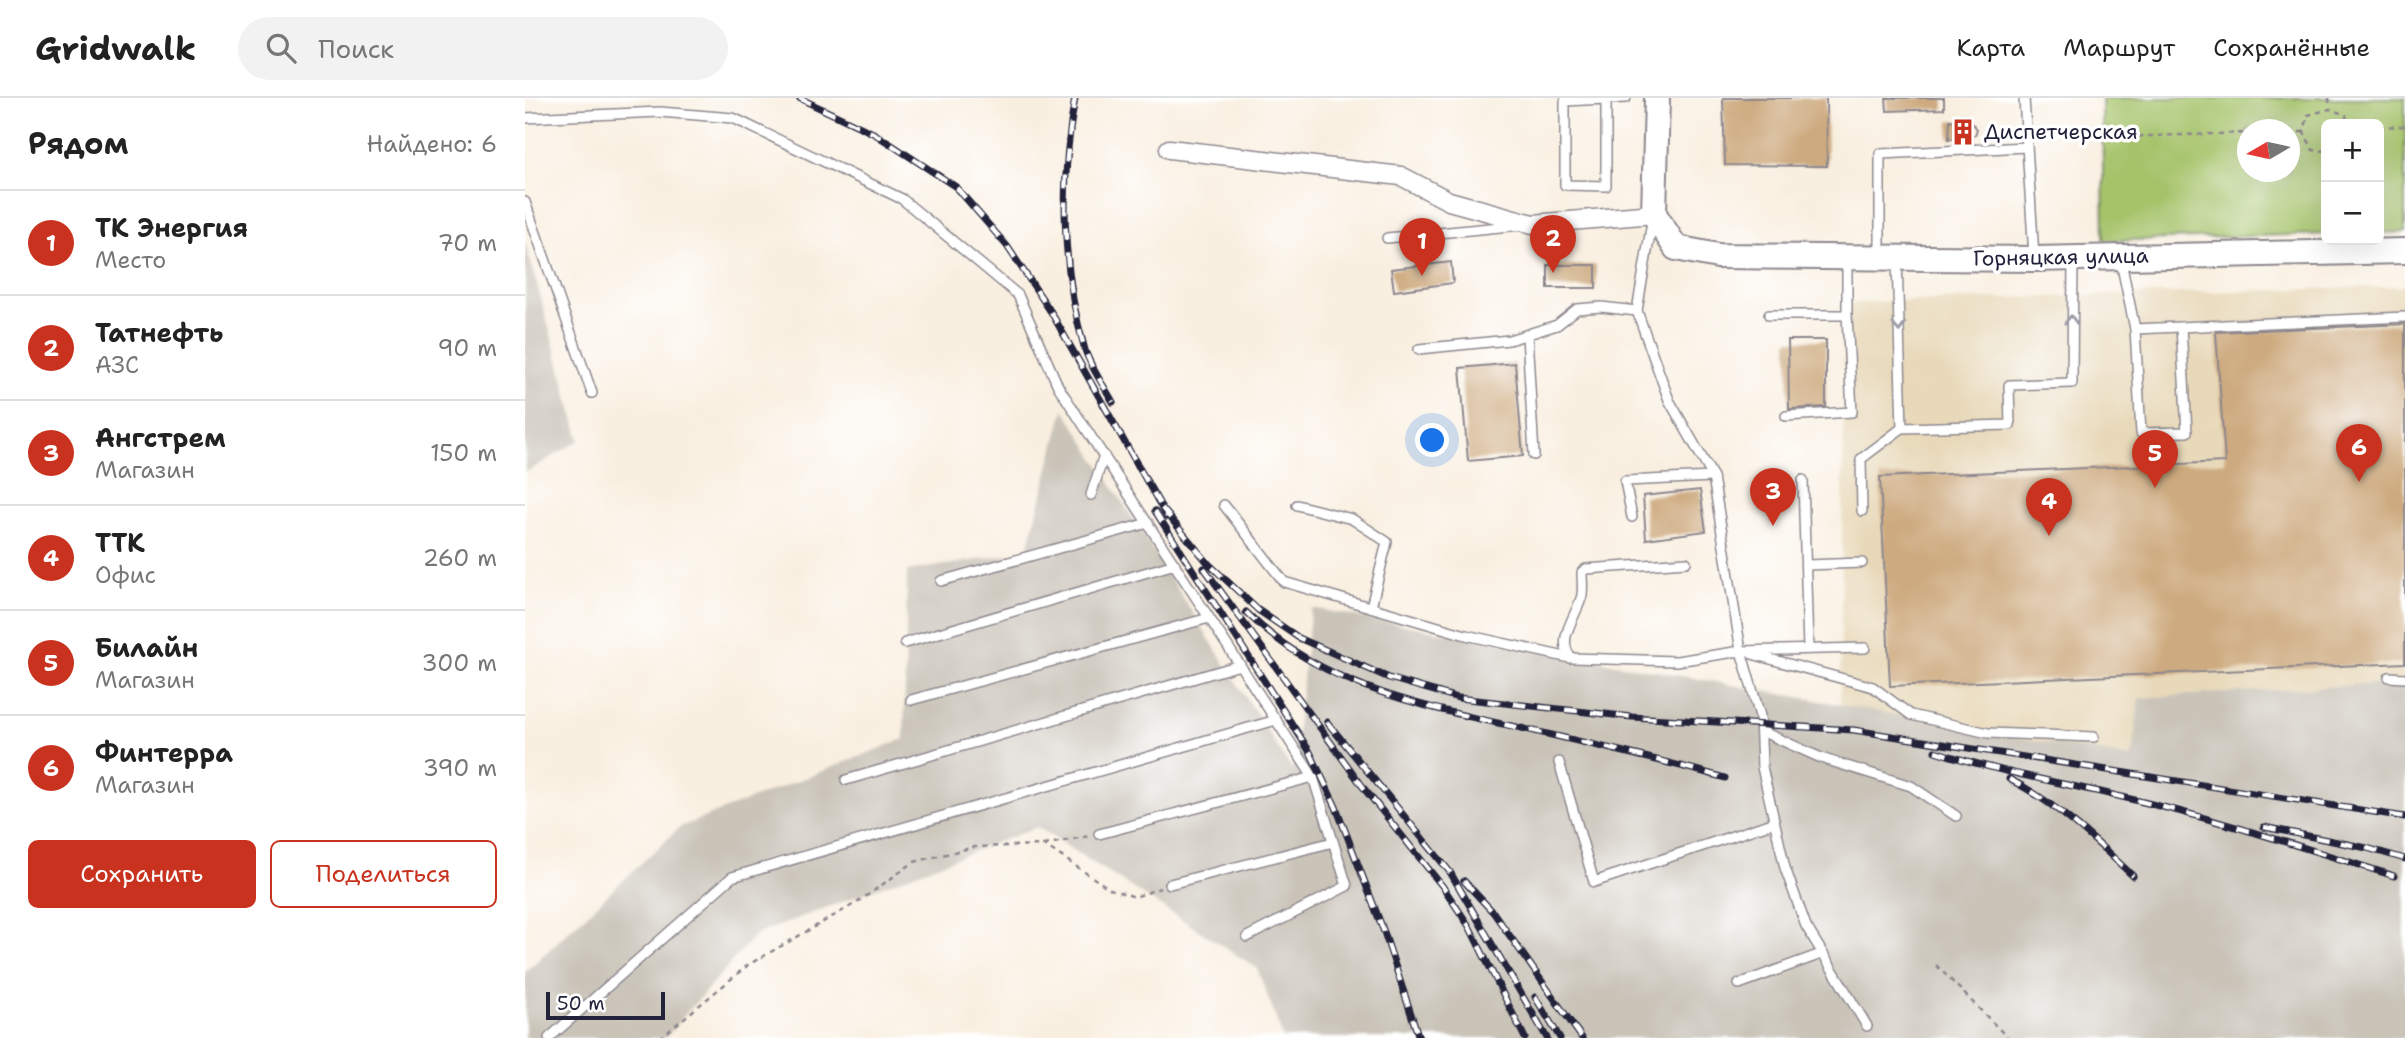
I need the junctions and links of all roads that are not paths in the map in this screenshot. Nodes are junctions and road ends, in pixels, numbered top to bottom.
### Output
1 (1626, 98) edge
2 (1657, 98) edge
3 (2024, 98) edge
4 (1606, 99) edge
5 (525, 118) edge
6 (2027, 147) junction
7 (1169, 149) dead end
8 (525, 202) edge
9 (1654, 214) junction
10 (1533, 224) junction
11 (1387, 238) dead end
12 (2405, 251) edge
13 (2119, 256) junction
14 (2073, 257) junction
15 (1847, 259) junction
16 (1889, 259) junction
17 (2034, 259) junction
18 (1637, 311) junction
19 (1847, 315) junction
20 (1769, 316) dead end
21 (2405, 317) edge
22 (2181, 327) junction
23 (2135, 329) junction
24 (1527, 335) junction
25 (1419, 349) dead end
26 (592, 393) dead end
27 (1786, 416) dead end
28 (1902, 428) junction
29 (1104, 455) junction
30 (1534, 455) dead end
31 (1713, 477) junction
32 (1803, 480) dead end
33 (1091, 495) dead end
34 (1224, 505) dead end
35 (1297, 505) dead end
36 (1862, 511) dead end
37 (1632, 517) dead end
38 (1148, 523) junction
39 (1686, 562) dead end
40 (1862, 562) dead end
41 (1175, 564) junction
42 (1806, 565) junction
43 (941, 581) dead end
44 (1371, 607) junction
45 (1209, 618) junction
46 (905, 643) dead end
47 (1865, 648) dead end
48 (1808, 649) junction
49 (1741, 651) junction
50 (1572, 658) junction
51 (1240, 665) junction
52 (2389, 677) dead end
53 (2405, 678) edge
54 (911, 701) dead end
55 (1276, 720) junction
56 (1761, 731) junction
57 (2094, 737) dead end
58 (1559, 762) dead end
59 (1313, 777) junction
60 (846, 780) dead end
61 (1955, 816) dead end
62 (1772, 823) junction
63 (1099, 834) road end
64 (1333, 842) junction
65 (1170, 884) road end
66 (1247, 937) dead end
67 (1821, 954) junction
68 (1739, 984) dead end
69 (1867, 1026) dead end
70 (549, 1038) edge

1 - 4 lane
2 - 9 street
3 - 6 lane
4 - 4 lane
5 - 29 lane
6 - 16 lane
6 - 17 lane
7 - 10 street
8 - 26 lane
9 - 10 street
9 - 15 street, Горняцкая улица
9 - 18 lane
10 - 11 lane
12 - 13 street, Горняцкая улица
13 - 14 street, Горняцкая улица
13 - 23 lane
14 - 17 street, Горняцкая улица
28 -> 14 lane
15 - 16 street, Горняцкая улица
15 - 19 lane
16 - 17 street, Горняцкая улица
16 -> 28 lane
18 - 24 lane
18 - 31 lane
19 - 20 lane
19 - 27 lane
21 - 22 lane
22 - 23 lane
22 - 23 lane
24 - 25 lane
24 - 30 lane
28 - 36 lane
29 - 33 lane
29 - 38 lane
31 - 37 lane
31 - 49 lane
32 - 42 lane
34 - 44 lane
35 - 44 lane
38 - 41 lane
38 - 43 lane
39 - 50 lane
40 - 42 lane
41 - 45 lane
41 - 46 lane
42 - 48 lane
44 - 50 lane
45 - 51 lane
45 - 54 lane
47 - 48 lane
48 - 49 lane
49 - 50 lane
49 - 56 lane
49 - 57 lane
51 - 55 lane
51 - 60 lane
52 - 53 lane
55 - 59 lane
55 - 70 lane
56 - 61 lane
56 - 62 lane
58 - 62 lane
59 - 63 lane
59 - 64 lane
62 - 67 lane
64 - 65 lane
64 - 66 lane
67 - 68 lane
67 - 69 lane

